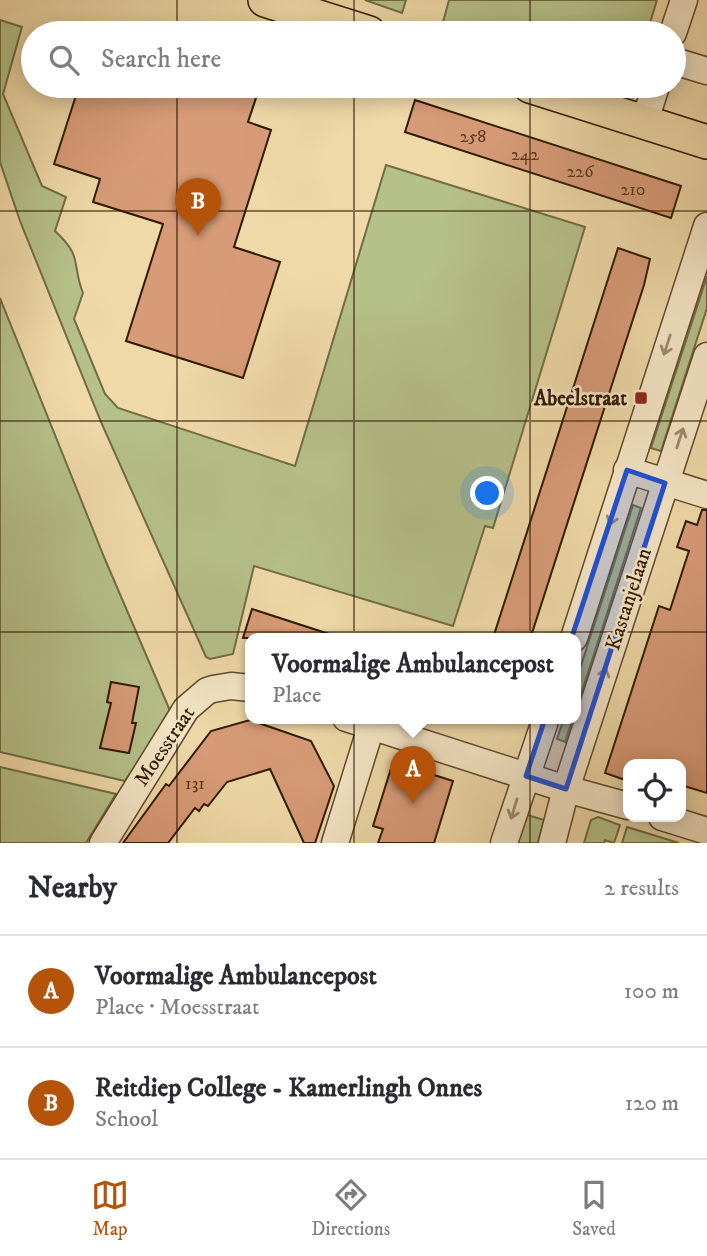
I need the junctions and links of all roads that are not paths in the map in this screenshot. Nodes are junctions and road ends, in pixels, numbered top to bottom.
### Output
1 (265, 0) edge
2 (684, 0) edge
3 (331, 21) edge
4 (677, 21) edge
5 (686, 65) edge
6 (707, 71) edge
7 (567, 98) edge
8 (652, 98) edge
9 (638, 121) junction
10 (707, 142) edge
11 (707, 226) edge
12 (707, 356) edge
13 (627, 470) junction
14 (665, 483) junction
15 (707, 495) edge
16 (576, 633) edge
17 (245, 688) edge
18 (363, 724) edge
19 (544, 724) edge
20 (372, 727) junction
21 (526, 776) junction
22 (566, 789) junction
23 (623, 805) edge
24 (678, 822) edge
25 (707, 831) edge
26 (103, 843) edge
27 (335, 843) edge
28 (504, 843) edge
29 (552, 843) edge

1 - 3 main road
2 - 4 street
5 - 6 street
7 - 9 main road
8 - 9 street
9 - 10 main road
11 -> 13 street, Kastanjelaan
14 -> 12 street, Kastanjelaan
13 - 14 street
13 -> 16 street, Kastanjelaan
14 - 15 street
22 -> 14 street, Kastanjelaan
17 - 26 street, Moesstraat
18 - 20 street
19 - 21 street
20 - 21 street
20 - 27 street
21 - 22 street
21 -> 28 street
22 - 23 street
22 - 29 street, Kastanjelaan
24 - 25 street

